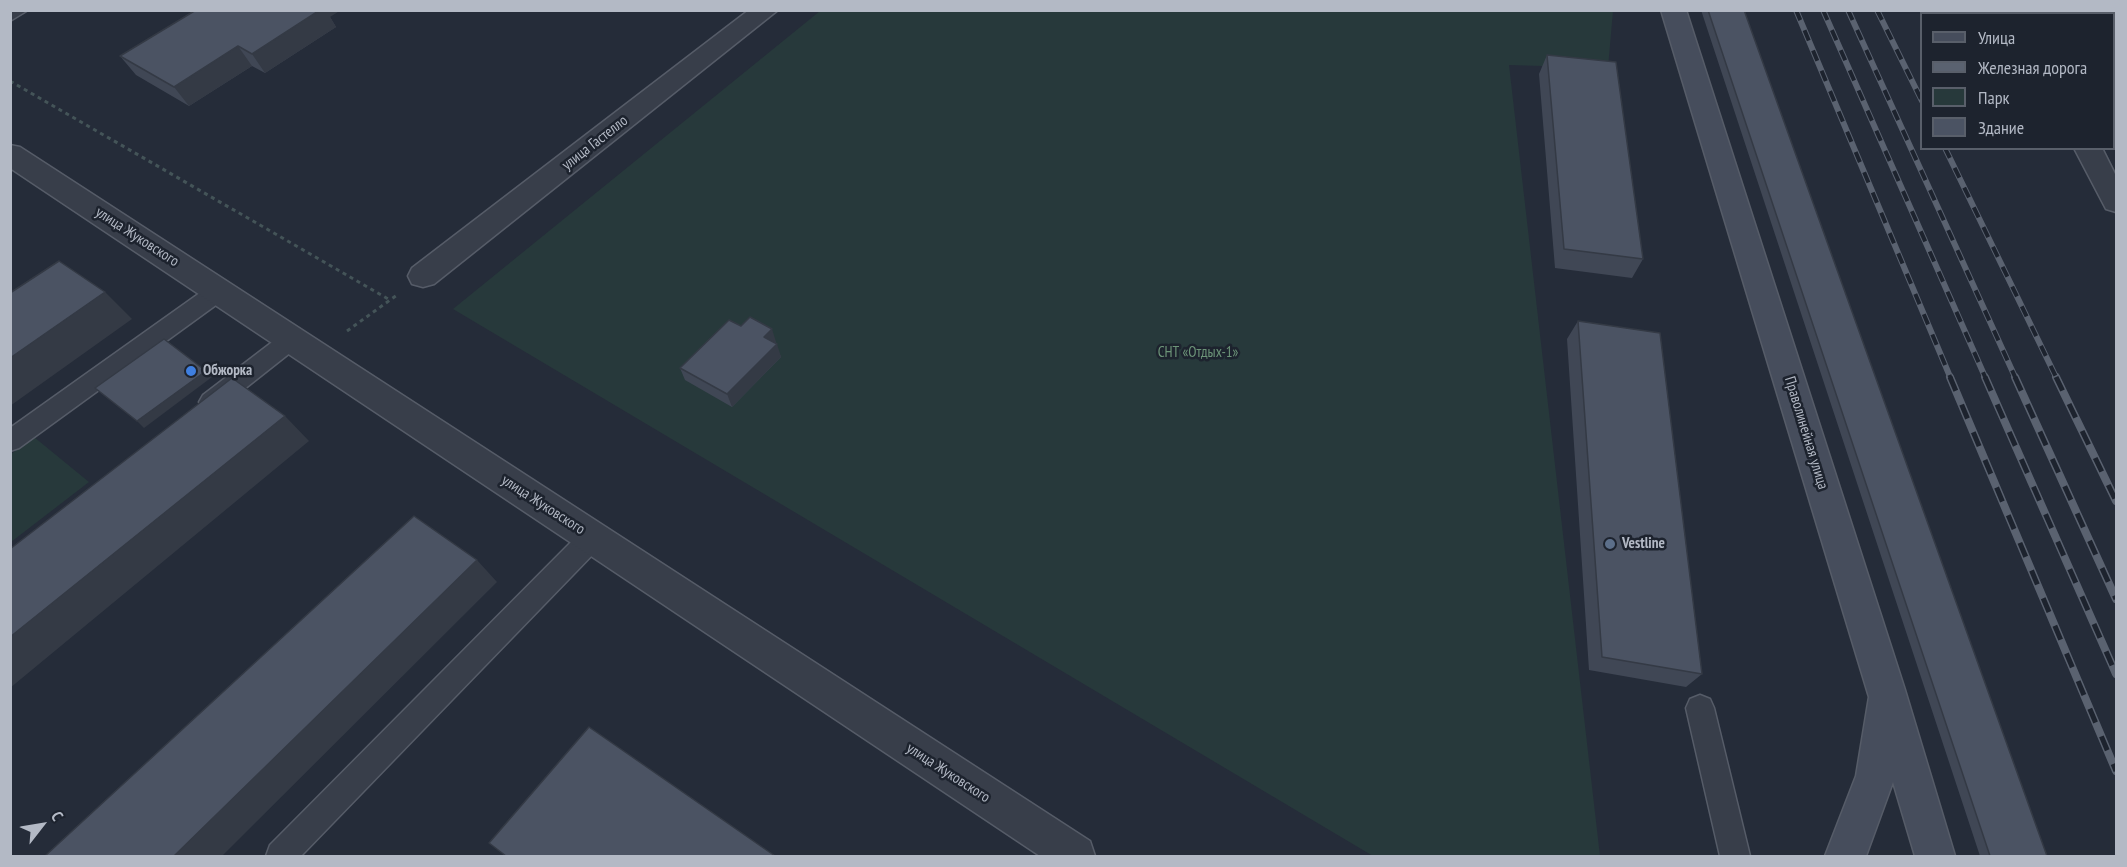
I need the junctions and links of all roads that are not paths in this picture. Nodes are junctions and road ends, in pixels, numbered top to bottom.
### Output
1 (19, 10) edge
2 (766, 10) edge
3 (1672, 10) edge
4 (10, 15) edge
5 (2089, 150) edge
6 (10, 154) edge
7 (2116, 202) edge
8 (423, 276) road end
9 (219, 291) junction
10 (303, 347) junction
11 (191, 417) edge
12 (10, 441) edge
13 (592, 538) junction
14 (1886, 690) junction
15 (1700, 708) dead end
16 (281, 856) edge
17 (1075, 856) edge
18 (1735, 856) edge
19 (1846, 856) edge
20 (1935, 856) edge

1 - 4 lane
2 - 8 street, улица Гастелло
3 - 14 main road, Праволинейная улица
5 - 7 street
6 - 9 street, улица Жуковского
9 - 10 street, улица Жуковского
9 - 12 lane
10 - 11 lane
10 - 13 street, улица Жуковского
13 - 16 lane
13 - 17 street, улица Жуковского
14 - 19 main road
14 - 20 main road, Праволинейная улица
15 - 18 lane

